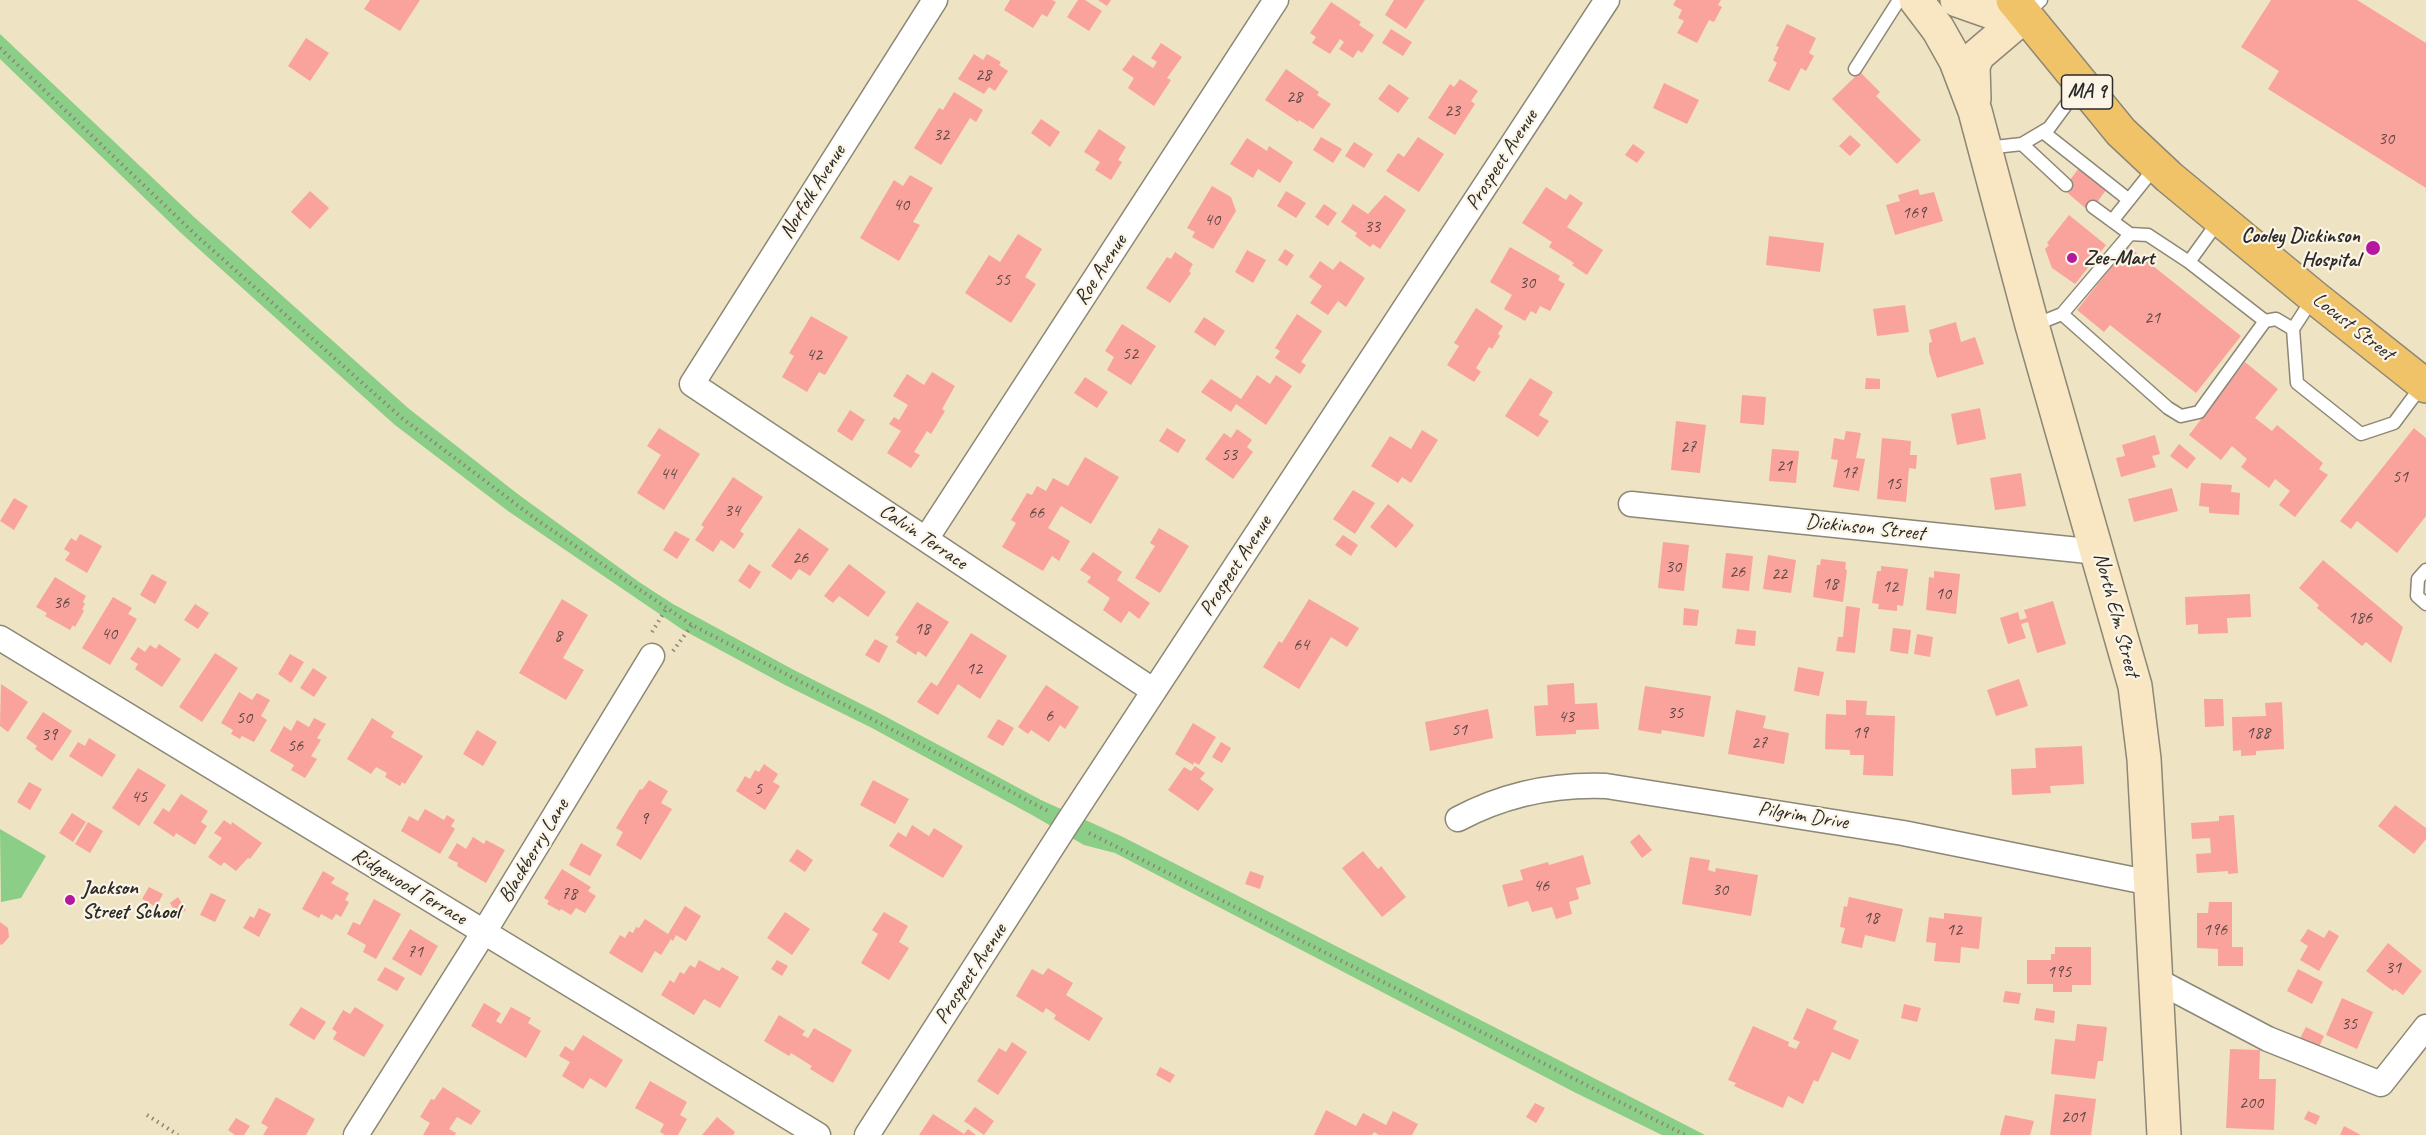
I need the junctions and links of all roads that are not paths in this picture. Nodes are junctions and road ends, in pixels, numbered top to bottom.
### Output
1 (934, 0) edge
2 (1275, 0) edge
3 (1607, 0) edge
4 (1899, 0) edge
5 (1916, 0) edge
6 (1957, 0) edge
7 (2026, 5) edge
8 (1855, 69) dead end
9 (2081, 85) junction
10 (1975, 111) junction
11 (2043, 132) junction
12 (2022, 144) junction
13 (1985, 148) junction
14 (2162, 171) junction
15 (2066, 185) dead end
16 (2128, 200) junction
17 (2093, 207) dead end
18 (2220, 219) junction
19 (2112, 222) junction
20 (2130, 234) junction
21 (2189, 262) junction
22 (2314, 297) junction
23 (2047, 320) junction
24 (2265, 321) junction
25 (2293, 329) junction
26 (692, 384) joint
27 (2425, 385) edge
28 (1631, 504) dead end
29 (926, 539) junction
30 (2098, 552) junction
31 (2426, 570) edge
32 (2426, 604) edge
33 (0, 638) edge
34 (652, 656) dead end
35 (1154, 691) junction
36 (1458, 819) dead end
37 (2151, 883) junction
38 (484, 932) junction
39 (2156, 980) junction
40 (2426, 1027) edge
41 (356, 1135) edge
42 (818, 1135) edge
43 (867, 1135) edge
44 (2164, 1135) edge

1 - 26 street, Norfolk Avenue
2 - 29 street, Roe Avenue
3 - 35 street, Prospect Avenue
4 - 8 lane
5 - 10 main road, North Elm Street
6 - 7 main road
7 - 9 highway, MA 9
7 - 10 main road, North Elm Street
9 - 11 lane
9 - 14 highway, MA 9
10 - 13 main road, North Elm Street
11 - 12 lane
11 - 16 lane
12 - 13 lane
12 - 15 lane
13 - 23 main road, North Elm Street
14 - 16 lane
14 - 18 highway, Locust Street / MA 9
16 - 19 lane
17 - 19 lane
18 - 21 lane
18 - 22 highway, Locust Street / MA 9
19 - 20 lane
20 - 21 lane
20 - 23 lane
21 - 24 lane
22 - 25 lane
22 - 27 highway, Locust Street / MA 9
23 - 24 lane
23 - 30 main road, North Elm Street
24 - 25 lane
25 - 27 lane
26 - 29 street, Calvin Terrace
28 - 30 street, Dickinson Street
29 - 35 street, Calvin Terrace
30 - 37 main road, North Elm Street
31 - 32 lane
33 - 38 street, Ridgewood Terrace
34 - 38 street, Blackberry Lane
35 - 43 street, Prospect Avenue
36 - 37 street, Pilgrim Drive
37 - 39 main road, North Elm Street
38 - 41 street, Blackberry Lane
38 - 42 street, Ridgewood Terrace
39 - 40 street
39 - 44 main road, North Elm Street

